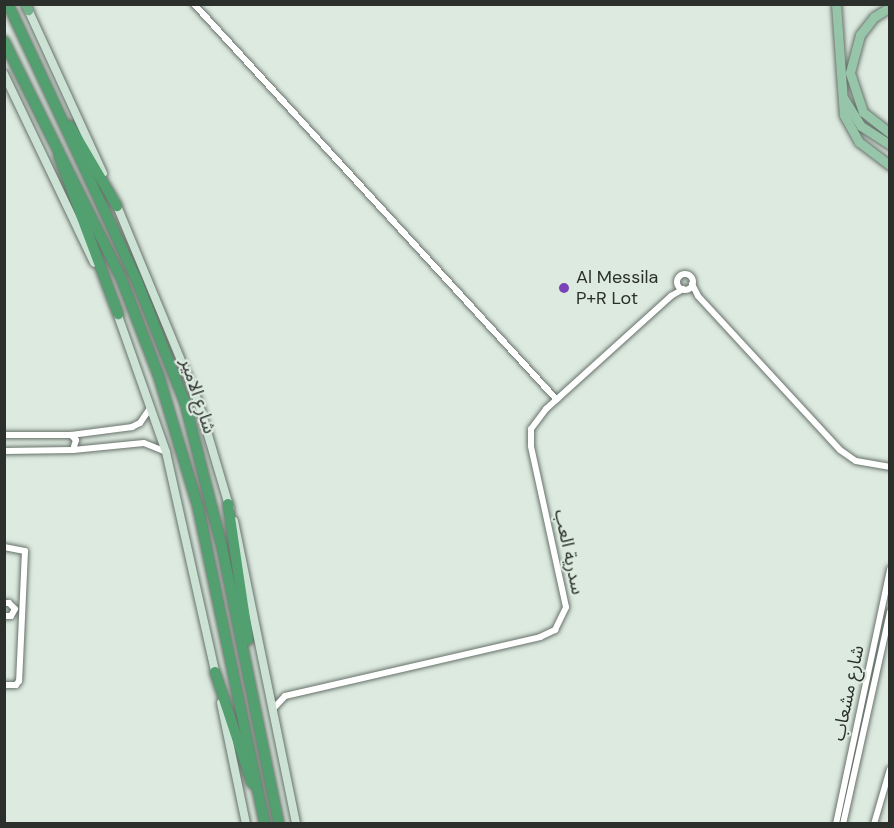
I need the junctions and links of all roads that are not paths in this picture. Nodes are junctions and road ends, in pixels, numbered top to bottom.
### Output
1 (8, 4) edge
2 (194, 4) edge
3 (836, 4) edge
4 (26, 6) edge
5 (890, 7) edge
6 (4, 41) edge
7 (4, 74) edge
8 (47, 94) junction
9 (841, 94) junction
10 (890, 133) edge
11 (890, 145) edge
12 (59, 147) junction
13 (890, 165) edge
14 (117, 206) junction
15 (677, 283) junction
16 (692, 284) junction
17 (685, 289) junction
18 (671, 296) junction
19 (698, 296) junction
20 (118, 314) junction
21 (556, 400) junction
22 (151, 401) junction
23 (4, 435) edge
24 (71, 435) junction
25 (73, 450) junction
26 (4, 451) edge
27 (166, 452) junction
28 (886, 467) edge
29 (890, 472) edge
30 (228, 504) junction
31 (4, 547) edge
32 (890, 569) edge
33 (888, 585) edge
34 (4, 603) edge
35 (890, 612) edge
36 (4, 616) edge
37 (869, 667) junction
38 (877, 668) junction
39 (215, 672) junction
40 (4, 685) edge
41 (268, 689) junction
42 (253, 694) junction
43 (285, 696) junction
44 (272, 710) junction
45 (890, 769) edge
46 (262, 808) junction
47 (246, 824) edge
48 (265, 824) edge
49 (279, 824) edge
50 (296, 824) edge
51 (836, 824) edge
52 (843, 824) edge
53 (874, 824) edge

1 - 8 highway, شارع الامير
2 - 21 street
3 - 9 main road
4 - 14 main road, شارع الامير
5 - 10 main road
6 - 12 highway, شارع الامير
7 - 20 main road
8 - 14 highway
8 - 42 highway, شارع الامير
9 - 11 main road
9 - 13 main road
12 - 20 highway
12 - 46 highway, شارع الامير
14 - 30 main road, شارع الامير
15 - 16 street
15 - 17 street
15 - 18 street, سدرية العب
16 - 17 street, سدرية العب
16 - 19 street
17 - 18 street, سدرية العب
17 - 19 street
18 - 21 street, سدرية العب
19 - 28 street
20 - 22 main road
21 - 43 street, سدرية العب
22 - 24 street
22 - 27 main road
23 - 24 street
24 - 25 street
25 - 26 street
25 - 27 street
27 - 39 main road
28 - 29 street
30 - 41 main road, شارع الامير
30 - 42 highway
31 - 40 street
32 - 33 street, شارع مشعاب
33 - 37 street, شارع مشعاب
34 - 36 street
35 - 38 street, شارع مشعاب
37 - 38 street
37 - 51 street, شارع مشعاب
38 - 52 street, شارع مشعاب
39 - 46 highway
39 - 47 main road
41 - 43 street
41 - 44 main road, شارع الامير
42 - 49 highway, شارع الامير
43 - 44 street
44 - 50 main road, شارع الامير
45 - 53 street
46 - 48 highway, شارع الامير

